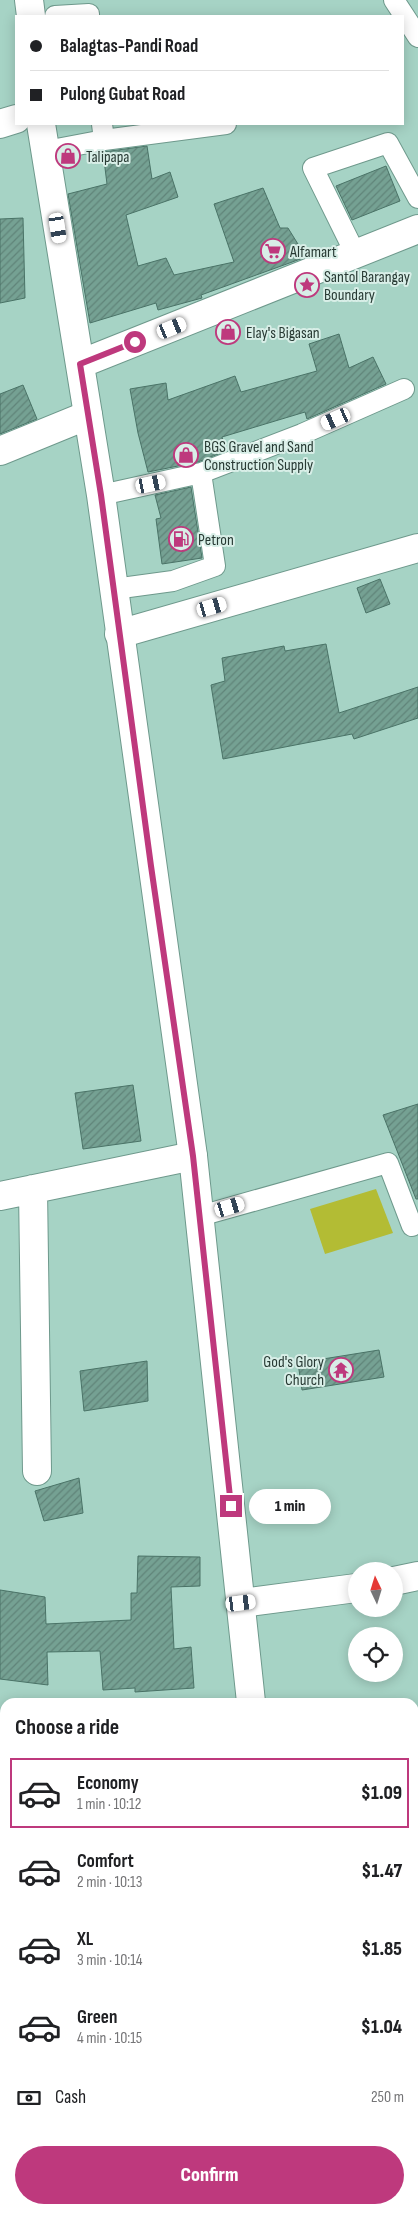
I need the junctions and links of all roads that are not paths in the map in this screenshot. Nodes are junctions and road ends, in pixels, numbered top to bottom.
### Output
1 (30, 0) edge
2 (394, 0) edge
3 (89, 10) edge
4 (31, 15) edge
5 (61, 15) edge
6 (418, 36) edge
7 (15, 120) edge
8 (0, 124) edge
9 (42, 125) edge
10 (211, 125) edge
11 (103, 132) edge
12 (46, 151) junction
13 (418, 198) edge
14 (418, 229) edge
15 (356, 255) junction
16 (80, 364) junction
17 (404, 389) dead end
18 (88, 415) junction
19 (0, 451) edge
20 (201, 473) junction
21 (101, 495) junction
22 (418, 548) edge
23 (114, 589) junction
24 (119, 634) junction
25 (193, 1156) junction
26 (34, 1189) junction
27 (0, 1196) edge
28 (200, 1216) junction
29 (412, 1226) dead end
30 (37, 1472) dead end
31 (418, 1576) edge
32 (403, 1579) edge
33 (348, 1589) edge
34 (241, 1603) junction
35 (251, 1698) edge

1 - 4 main road
2 - 6 lane
3 - 5 lane
7 - 8 main road
9 - 12 main road
10 - 11 lane
11 - 12 lane
12 - 16 main road
13 - 15 lane
14 - 15 main road
15 - 16 main road
16 - 18 main road
17 - 20 lane
18 - 19 main road
18 - 21 main road
20 - 21 lane
20 - 23 lane
21 - 23 main road
22 - 24 main road
23 - 24 main road
24 - 25 main road
25 - 26 main road
25 - 28 main road
26 - 27 main road
26 - 30 main road
28 - 29 lane
28 - 34 main road
31 - 32 main road
33 - 34 main road
34 - 35 main road

